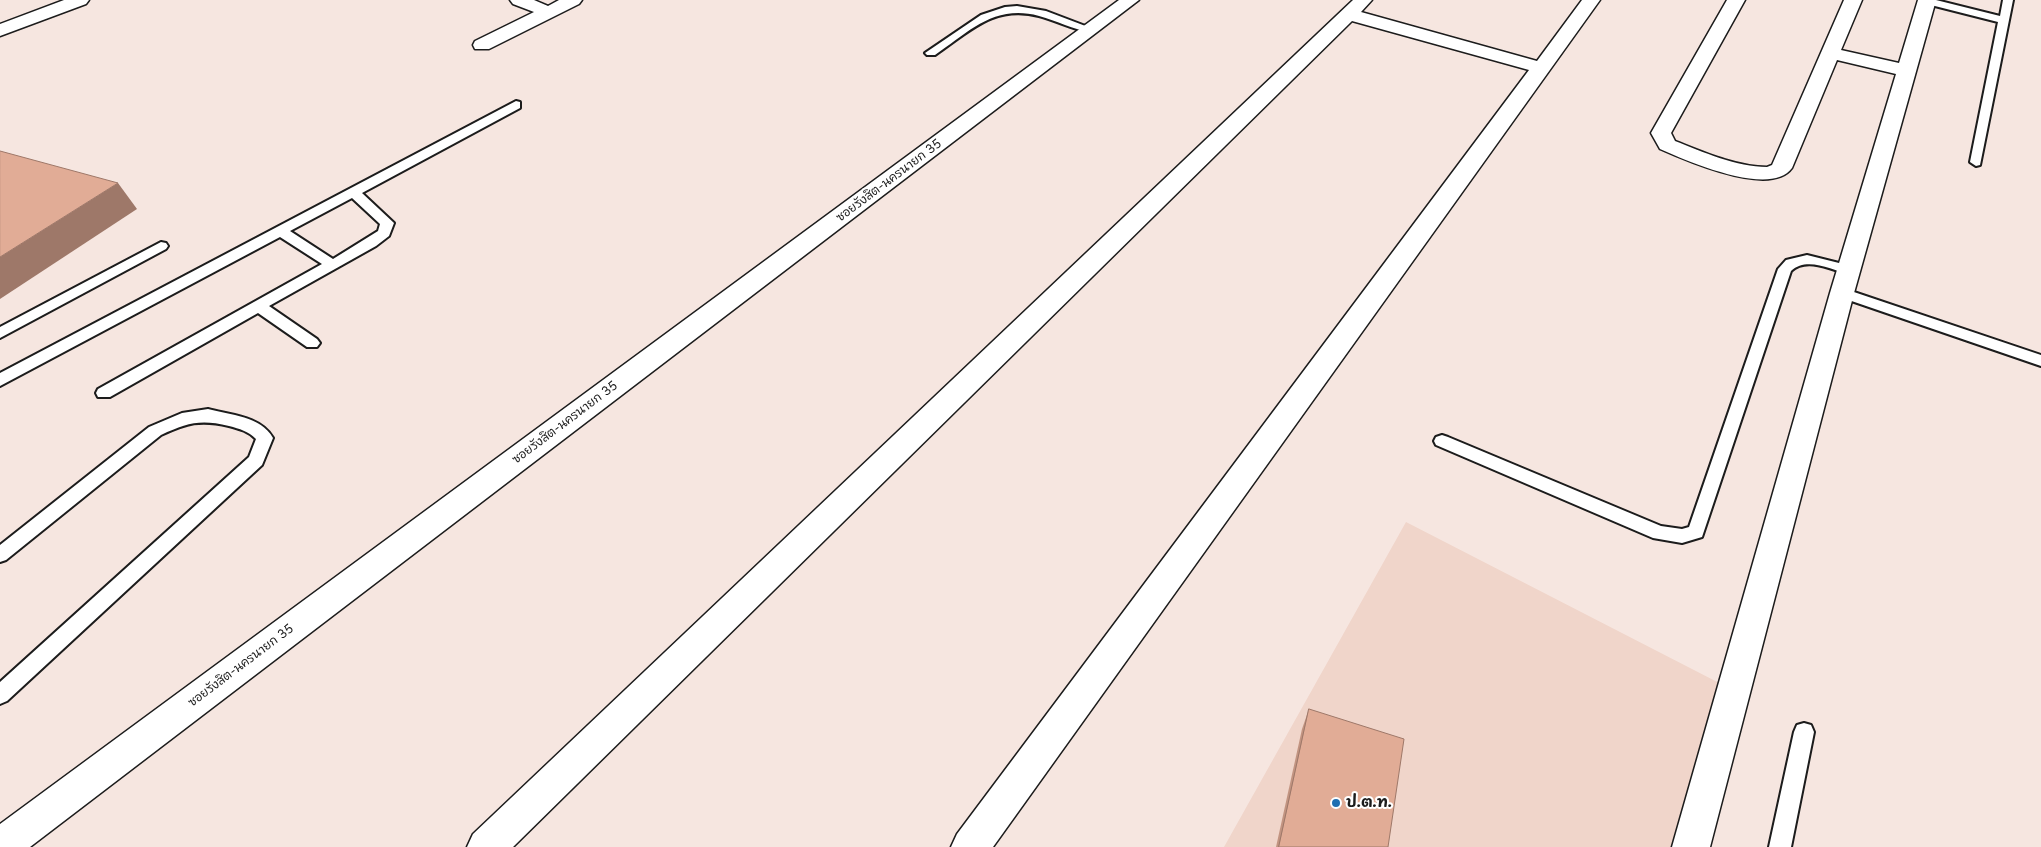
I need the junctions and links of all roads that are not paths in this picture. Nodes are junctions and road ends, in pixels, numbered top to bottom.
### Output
1 (80, 0) edge
2 (519, 0) edge
3 (573, 0) edge
4 (1130, 0) edge
5 (1591, 0) edge
6 (1736, 0) edge
7 (1853, 0) edge
8 (1927, 0) edge
9 (2008, 0) edge
10 (1356, 7) edge
11 (548, 12) junction
12 (2004, 20) junction
13 (0, 30) edge
14 (1091, 30) junction
15 (482, 45) dead end
16 (931, 52) dead end
17 (1831, 52) junction
18 (1542, 68) junction
19 (1907, 71) junction
20 (516, 106) dead end
21 (1976, 162) dead end
22 (353, 192) junction
23 (280, 231) junction
24 (160, 246) dead end
25 (333, 265) junction
26 (1846, 282) junction
27 (260, 307) junction
28 (0, 334) edge
29 (312, 343) dead end
30 (2041, 361) edge
31 (0, 380) edge
32 (104, 393) dead end
33 (1442, 441) dead end
34 (0, 555) edge
35 (0, 695) edge
36 (1804, 732) dead end
37 (0, 847) edge
38 (486, 847) edge
39 (970, 847) edge
40 (1691, 847) edge
41 (1780, 847) edge

1 - 13 street
2 - 11 street
3 - 11 street
4 - 14 street, ซอยรังสิต-นครนายก 35
5 - 18 street
6 - 17 street
7 - 17 street
8 - 12 lane
8 - 19 street
9 - 12 lane
10 - 18 street
10 - 38 street
11 - 15 street
12 - 21 lane
14 - 16 lane
14 - 37 street, ซอยรังสิต-นครนายก 35
17 - 19 street
18 - 39 street
19 - 26 street
20 - 22 lane
22 - 23 lane
22 - 25 lane
23 - 25 lane
23 - 31 lane
24 - 28 lane
25 - 27 lane
26 - 30 lane
26 - 33 lane
26 - 40 street
27 - 29 lane
27 - 32 lane
34 - 35 lane
36 - 41 lane

